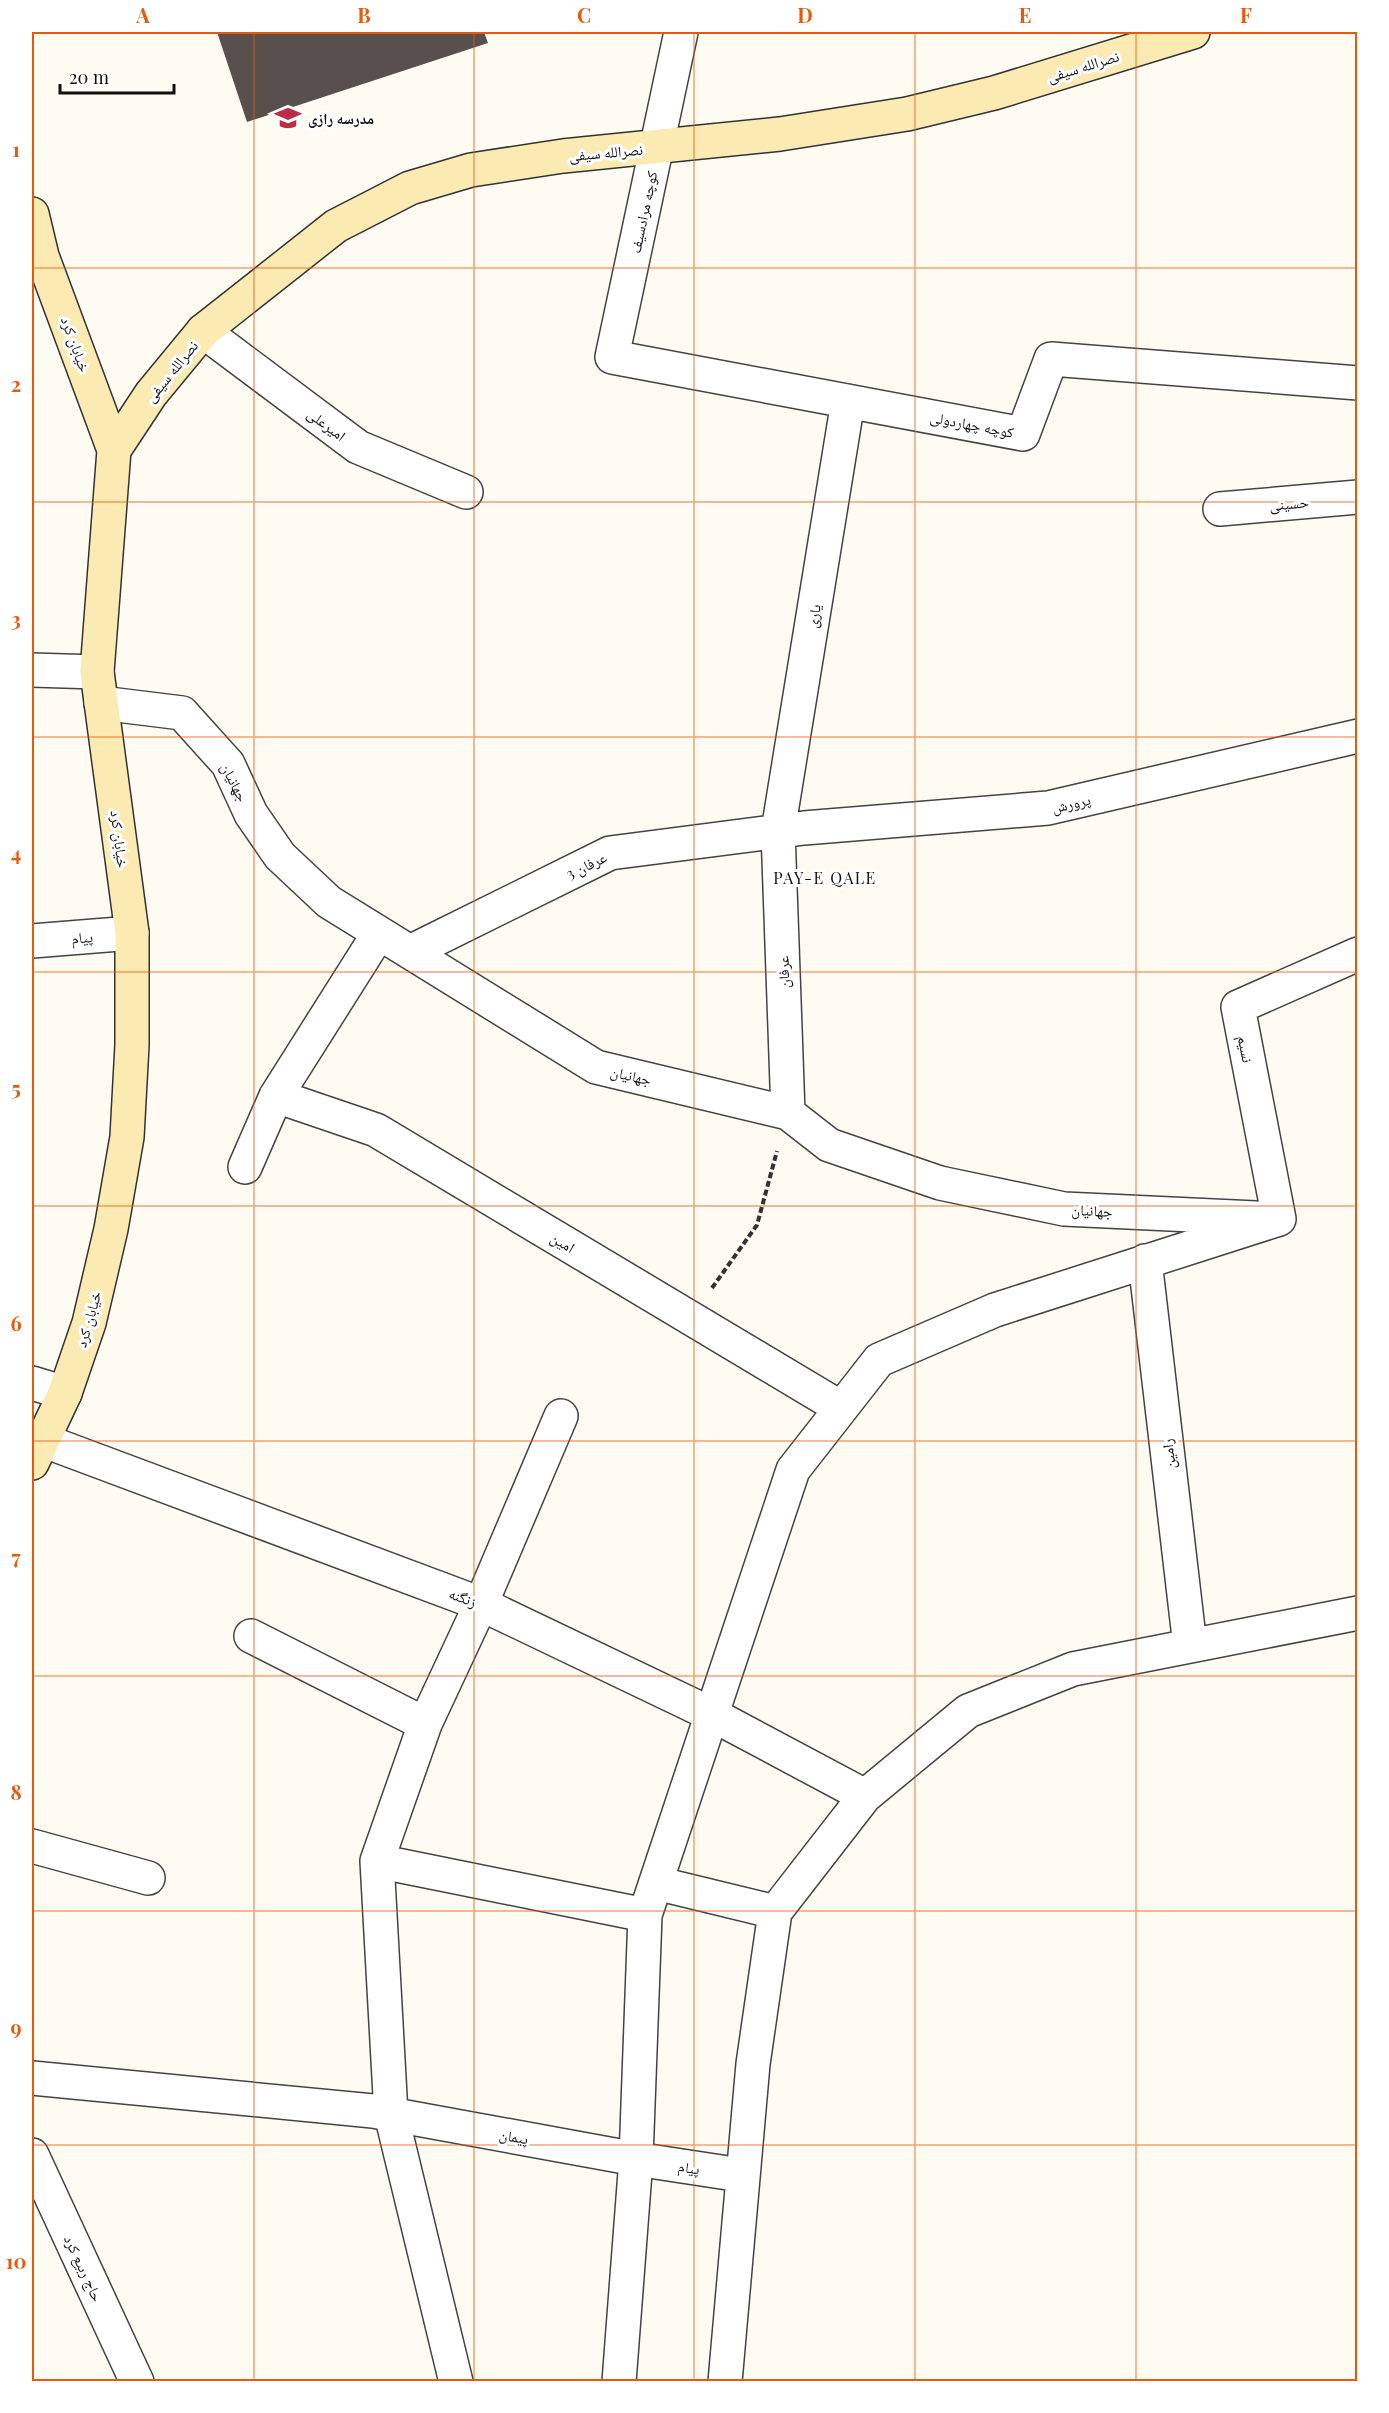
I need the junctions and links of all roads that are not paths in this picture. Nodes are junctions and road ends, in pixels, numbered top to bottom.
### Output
1 (681, 32) edge
2 (1193, 32) edge
3 (656, 148) junction
4 (32, 214) edge
5 (203, 331) junction
6 (612, 357) joint
7 (1358, 383) edge
8 (848, 401) junction
9 (114, 450) junction
10 (466, 492) dead end
11 (1358, 497) edge
12 (1220, 509) dead end
13 (32, 670) edge
14 (99, 687) junction
15 (1358, 736) edge
16 (778, 831) junction
17 (132, 933) junction
18 (379, 933) junction
19 (32, 941) edge
20 (410, 952) junction
21 (1358, 954) edge
22 (276, 1096) junction
23 (788, 1113) junction
24 (245, 1167) dead end
25 (1279, 1219) junction
26 (1145, 1261) junction
27 (32, 1383) edge
28 (65, 1393) junction
29 (841, 1408) junction
30 (561, 1416) dead end
31 (37, 1452) edge
32 (481, 1604) junction
33 (1358, 1613) edge
34 (251, 1636) dead end
35 (1190, 1646) junction
36 (713, 1715) junction
37 (424, 1724) junction
38 (865, 1796) junction
39 (32, 1846) edge
40 (377, 1860) junction
41 (148, 1878) dead end
42 (656, 1883) junction
43 (775, 1912) junction
44 (645, 1915) junction
45 (32, 2078) edge
46 (391, 2114) junction
47 (32, 2155) edge
48 (636, 2158) junction
49 (741, 2175) junction
50 (137, 2382) edge
51 (456, 2382) edge
52 (619, 2382) edge
53 (725, 2382) edge

1 - 3 street, کوچه مرادسیف
2 - 3 street, نصرالله سیفی
3 - 5 street, نصرالله سیفی
3 - 6 street, کوچه مرادسیف
4 - 9 street, خیابان کرد
5 - 9 street, نصرالله سیفی
5 - 10 street, امیرعلی
6 - 8 street, کوچه چهاردولی
7 - 8 street, کوچه چهاردولی
8 - 16 street, یاری
9 - 14 street, خیابان کرد
11 - 12 street, حسینی
13 - 14 street, جهانیان
14 - 17 street, خیابان کرد
14 - 18 street, جهانیان
15 - 16 street, پرورش
16 - 20 street, عرفان 3
16 - 23 street, عرفان
17 - 19 street, پیام
17 - 28 street, خیابان کرد
18 - 20 street, جهانیان
18 - 22 street
20 - 23 street, جهانیان
21 - 25 street, نسیم
22 - 24 street
22 - 29 street, امین
23 - 25 street, جهانیان
25 - 26 street
26 - 29 street
26 - 35 street, رامین
27 - 28 street
28 - 31 street, خیابان کرد
29 - 36 street
30 - 32 street
31 - 32 street, زنگنه
32 - 36 street, زنگنه
32 - 37 street
33 - 35 street
34 - 37 street
35 - 38 street
36 - 38 street, زنگنه
36 - 42 street
37 - 40 street
38 - 43 street
39 - 41 street
40 - 44 street
40 - 46 street
42 - 43 street
42 - 44 street
43 - 49 street
44 - 48 street
45 - 46 street, پیمان
46 - 48 street, پیمان
46 - 51 street
47 - 50 street, حاج ربیع کرد
48 - 49 street, پیام
48 - 52 street
49 - 53 street

